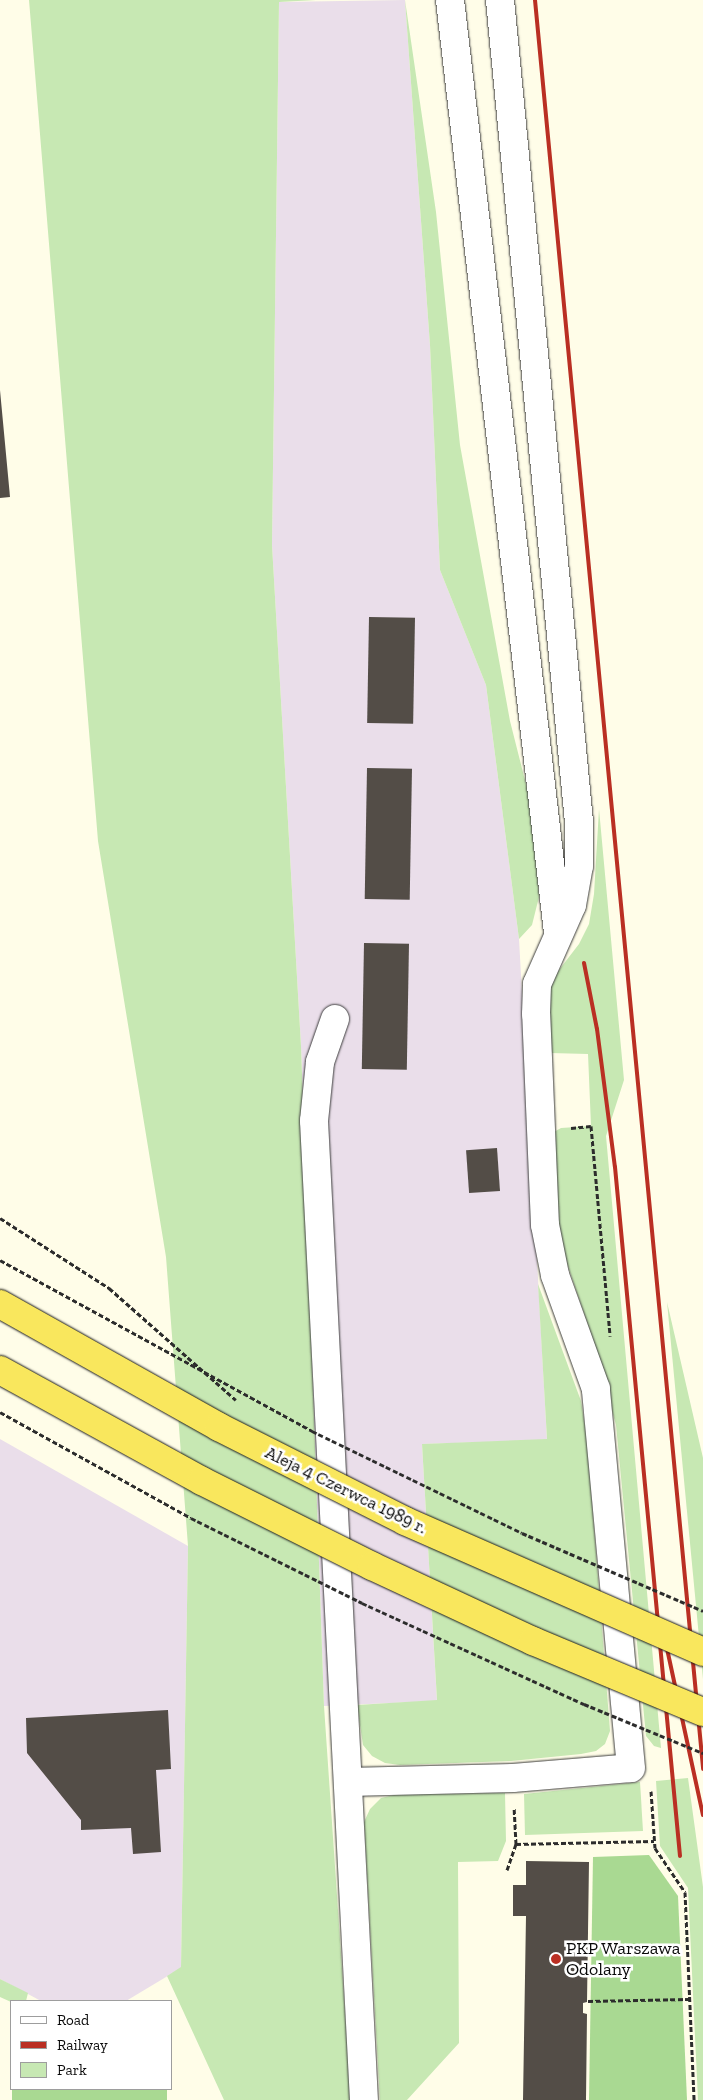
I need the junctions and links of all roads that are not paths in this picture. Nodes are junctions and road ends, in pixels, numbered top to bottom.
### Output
1 (450, 0) edge
2 (500, 0) edge
3 (558, 933) junction
4 (336, 1019) dead end
5 (0, 1304) edge
6 (0, 1370) edge
7 (703, 1652) edge
8 (703, 1712) edge
9 (348, 1782) junction
10 (364, 2100) edge

1 - 3 lane
2 - 3 lane
3 - 9 lane
4 - 9 lane
5 - 7 main road, Aleja 4 Czerwca 1989 r., bridge
6 - 8 main road, bridge
9 - 10 lane

